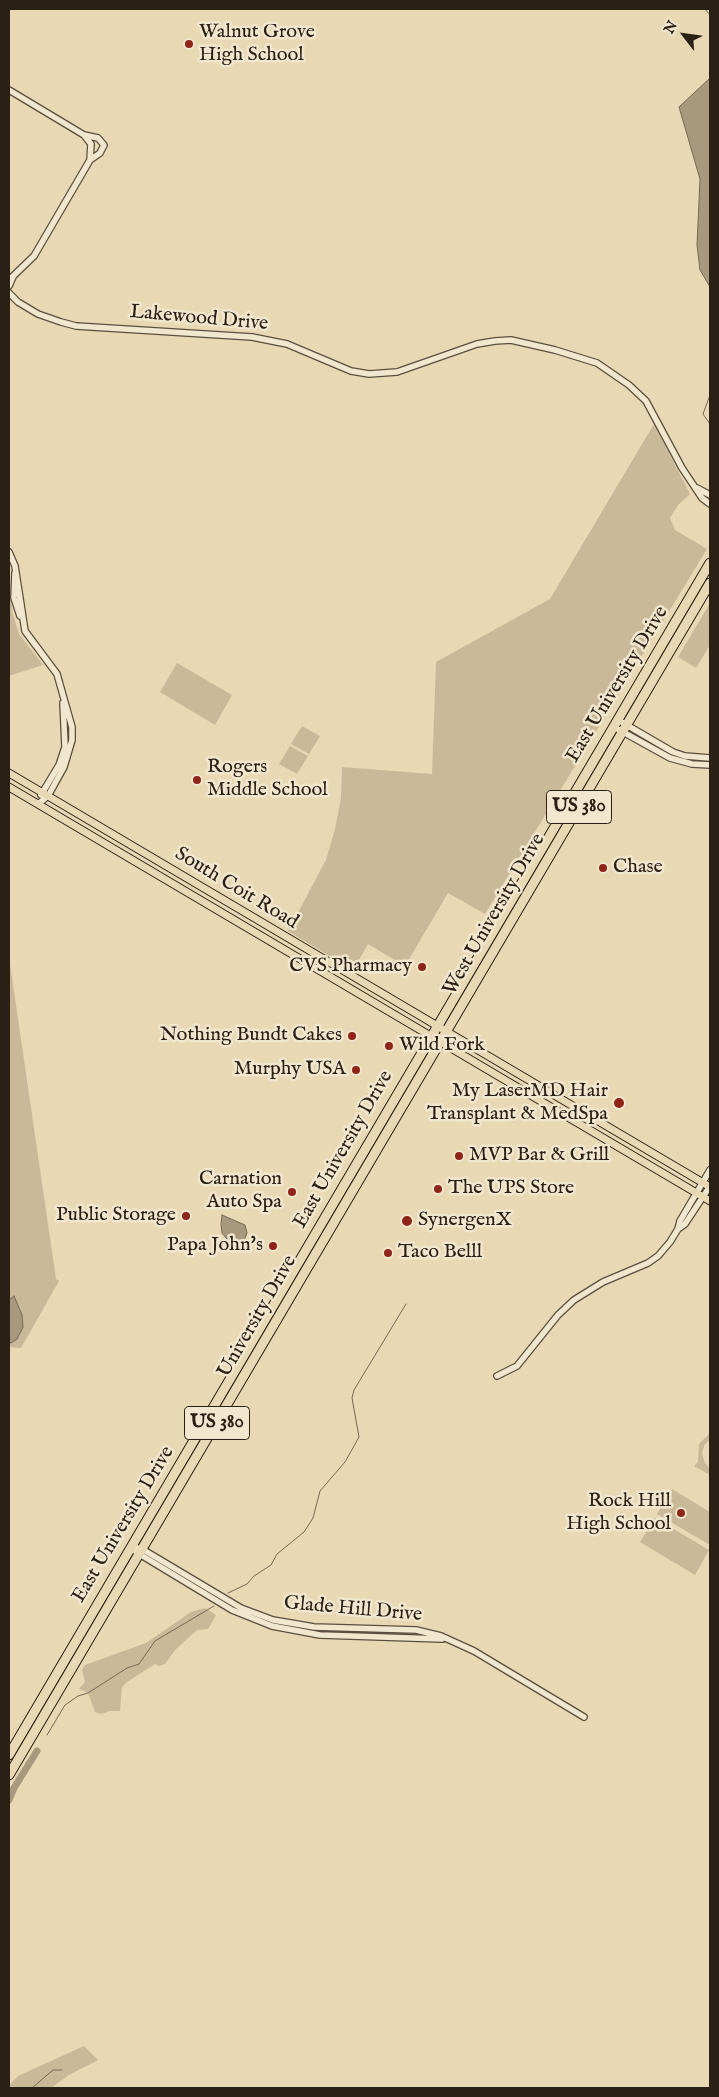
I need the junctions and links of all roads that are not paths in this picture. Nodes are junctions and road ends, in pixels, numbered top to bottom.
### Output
1 (9, 90) edge
2 (84, 135) junction
3 (90, 160) junction
4 (11, 278) edge
5 (9, 286) edge
6 (9, 293) edge
7 (9, 300) edge
8 (18, 302) junction
9 (695, 487) junction
10 (710, 495) edge
11 (710, 504) edge
12 (9, 552) edge
13 (710, 563) edge
14 (710, 583) edge
15 (616, 724) junction
16 (625, 729) junction
17 (710, 758) edge
18 (710, 765) edge
19 (9, 773) edge
20 (9, 787) edge
21 (45, 795) junction
22 (38, 804) junction
23 (145, 854) junction
24 (138, 864) junction
25 (199, 886) junction
26 (194, 897) junction
27 (356, 980) junction
28 (350, 990) junction
29 (437, 1026) junction
30 (447, 1031) junction
31 (430, 1037) junction
32 (440, 1043) junction
33 (552, 1094) junction
34 (545, 1104) junction
35 (622, 1135) junction
36 (616, 1146) junction
37 (710, 1170) edge
38 (702, 1182) junction
39 (710, 1187) edge
40 (696, 1193) junction
41 (707, 1199) edge
42 (678, 1229) junction
43 (498, 1376) dead end
44 (132, 1547) junction
45 (140, 1552) junction
46 (584, 1717) dead end
47 (9, 1755) edge
48 (9, 1776) edge

1 - 2 street
2 - 3 street
2 - 3 street
3 - 4 street
4 - 5 street
6 - 8 street, Lakewood Drive
7 - 8 street, Lakewood Drive
8 - 9 street, Lakewood Drive
9 - 10 street, Lakewood Drive
9 - 11 street, Lakewood Drive
12 - 21 street
13 - 15 highway, East University Drive / US 380
14 - 16 highway, West University Drive / US 380
15 - 16 street
15 - 29 highway, East University Drive / US 380
16 - 17 street
16 - 18 street
16 - 30 highway, West University Drive / US 380
19 - 21 main road, South Coit Road
20 - 22 main road, South Coit Road
21 - 22 street
21 - 23 main road, South Coit Road
22 - 24 main road, South Coit Road
23 - 24 main road
23 - 25 main road, South Coit Road
24 - 26 main road, South Coit Road
25 - 26 main road
25 - 27 main road, South Coit Road
26 - 28 main road, South Coit Road
27 - 28 main road
27 - 29 main road, South Coit Road
28 - 31 main road, South Coit Road
29 - 30 main road, South Coit Road
29 - 31 highway, East University Drive / US 380
30 - 32 highway, University Drive / US 380
30 - 33 main road, South Coit Road
31 - 32 main road, South Coit Road
31 - 44 highway, East University Drive / US 380
32 - 34 main road, South Coit Road
32 - 45 highway, University Drive / US 380
33 - 34 main road
33 - 35 main road, South Coit Road
34 - 36 main road, South Coit Road
35 - 36 main road
35 - 38 main road, South Coit Road
36 - 40 main road, South Coit Road
37 - 38 street
38 - 39 main road, South Coit Road
38 - 40 street
39 - 41 street
40 - 41 main road, South Coit Road
40 - 42 street
41 - 42 street
42 - 43 street
44 - 45 street, Glade Hill Drive
44 - 47 highway, East University Drive / US 380
45 - 46 street, Glade Hill Drive
45 - 48 highway, University Drive / US 380

